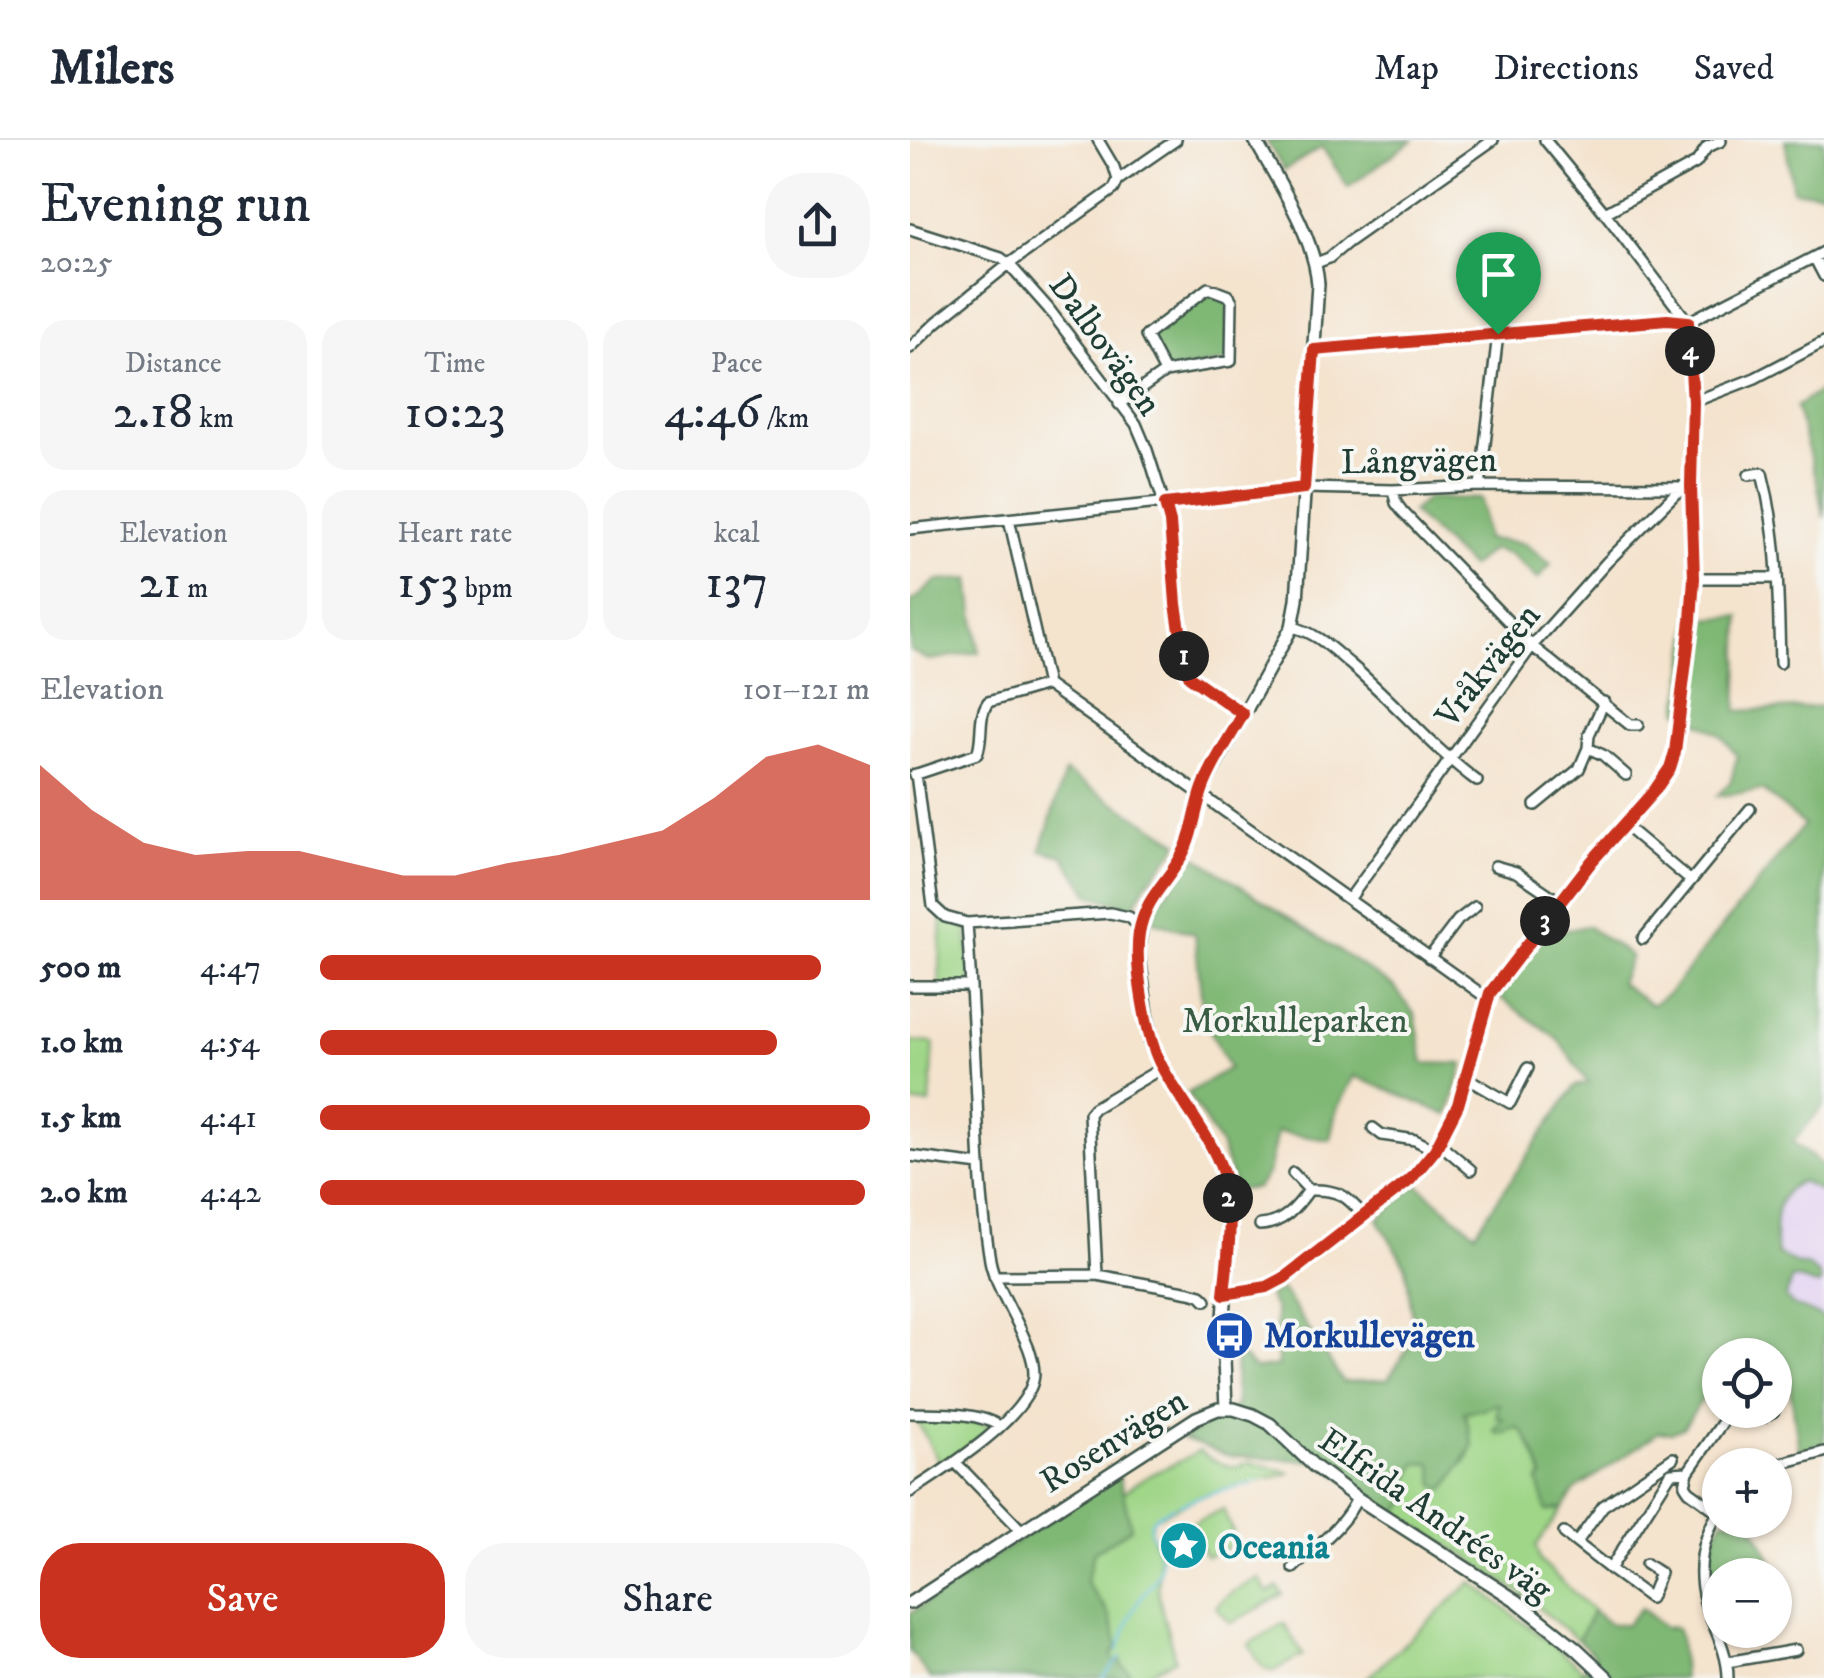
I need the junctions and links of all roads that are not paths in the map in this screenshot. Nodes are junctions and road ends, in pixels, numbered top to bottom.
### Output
1 (1098, 140) edge
2 (1176, 140) edge
3 (1254, 140) edge
4 (1494, 140) edge
5 (1546, 140) edge
6 (1720, 141) edge
7 (1118, 180) junction
8 (1604, 212) junction
9 (910, 229) edge
10 (1518, 246) dead end
11 (1819, 254) edge
12 (1316, 262) junction
13 (1009, 264) junction
14 (1824, 276) edge
15 (1688, 322) junction
16 (1498, 334) junction
17 (1824, 342) edge
18 (910, 348) edge
19 (1314, 350) junction
20 (1166, 372) junction
21 (1693, 402) junction
22 (1119, 404) junction
23 (1749, 475) dead end
24 (1480, 486) junction
25 (1691, 486) junction
26 (1304, 488) junction
27 (1394, 490) junction
28 (1165, 504) junction
29 (1009, 519) junction
30 (910, 529) edge
31 (1694, 578) junction
32 (1778, 578) junction
33 (1292, 627) junction
34 (1532, 646) junction
35 (1780, 663) dead end
36 (1047, 685) junction
37 (1604, 702) junction
38 (1243, 714) junction
39 (1638, 724) dead end
40 (1588, 748) junction
41 (1449, 759) junction
42 (913, 775) edge
43 (1626, 775) dead end
44 (1477, 781) dead end
45 (1201, 795) junction
46 (1535, 805) dead end
47 (1750, 809) dead end
48 (1624, 825) junction
49 (1494, 866) dead end
50 (1692, 881) junction
51 (1350, 898) junction
52 (1559, 902) junction
53 (1475, 907) dead end
54 (967, 923) junction
55 (1140, 927) junction
56 (1643, 939) dead end
57 (1429, 958) junction
58 (910, 986) edge
59 (971, 986) junction
60 (1488, 998) junction
61 (1162, 1068) junction
62 (1528, 1068) dead end
63 (1467, 1078) junction
64 (1374, 1128) dead end
65 (1437, 1146) junction
66 (910, 1156) edge
67 (980, 1165) junction
68 (1472, 1170) dead end
69 (1292, 1173) dead end
70 (1309, 1190) junction
71 (1364, 1216) junction
72 (1260, 1225) dead end
73 (1097, 1275) junction
74 (994, 1276) junction
75 (1224, 1294) junction
76 (1206, 1300) dead end
77 (1226, 1408) junction
78 (910, 1414) edge
79 (1000, 1426) junction
80 (1719, 1428) edge
81 (1824, 1452) edge
82 (1673, 1458) dead end
83 (1792, 1460) edge
84 (955, 1462) junction
85 (1688, 1472) junction
86 (910, 1492) edge
87 (1358, 1498) junction
88 (1702, 1500) edge
89 (1021, 1530) junction
90 (1564, 1534) dead end
91 (1707, 1538) edge
92 (1577, 1542) junction
93 (1646, 1564) dead end
94 (1293, 1568) dead end
95 (1610, 1569) junction
96 (910, 1603) edge
97 (1796, 1650) dead end
98 (1727, 1662) junction
99 (1608, 1678) edge
100 (1728, 1678) edge

1 - 7 street
2 - 7 street
3 - 12 street, Rosenvägen
4 - 12 street
5 - 8 street
6 - 8 street
7 - 13 street
8 - 15 street
9 - 13 street, Dalbovägen
10 - 16 street
11 - 14 street
11 - 15 street
12 - 19 street, Rosenvägen
13 - 18 street
13 - 22 street, Dalbovägen
15 - 16 street
15 - 21 street
16 - 19 street
16 - 24 street
17 - 21 street
19 - 26 street, Rosenvägen
20 - 20 street
20 - 22 street
21 - 25 street
22 - 28 street, Dalbovägen
23 - 32 street
24 - 25 street, Långvägen
24 - 27 street, Långvägen
25 - 31 street
25 - 34 street, Vråkvägen
26 - 27 street, Långvägen
26 - 28 street, Långvägen
26 - 33 street, Rosenvägen
27 - 34 street
28 - 29 street, Långvägen
28 - 38 street, Dalbovägen
29 - 30 street, Långvägen
29 - 36 street
31 - 32 street
31 - 48 street
32 - 35 street
33 - 38 street, Rosenvägen
33 - 41 street
34 - 37 street
34 - 41 street, Vråkvägen
36 - 42 street
36 - 45 street
37 - 39 street
37 - 40 street
38 - 45 street, Rosenvägen
40 - 43 street
40 - 46 street
41 - 44 street
41 - 51 street, Vråkvägen
42 - 54 street
45 - 51 street
45 - 55 street, Rosenvägen
47 - 50 street
48 - 50 street
48 - 52 street
49 - 52 street
50 - 56 street
51 - 57 street
52 - 60 street
53 - 57 street
54 - 55 street
54 - 59 street
55 - 61 street, Rosenvägen
57 - 60 street
58 - 59 street
59 - 67 street
60 - 63 street
61 - 73 street
61 - 75 street, Rosenvägen
62 - 63 street
63 - 65 street
64 - 65 street
65 - 68 street
65 - 71 street
66 - 67 street
67 - 74 street
69 - 70 street
70 - 71 street
70 - 72 street
71 - 75 street
73 - 74 street
73 - 76 street
74 - 79 street
75 - 77 street, Rosenvägen
77 - 87 street, Elfrida Andrées väg
77 - 89 street, Rosenvägen
78 - 79 street
79 - 84 street
80 - 85 street
81 - 83 street
82 - 92 street
84 - 86 street
84 - 89 street
85 - 88 street
85 - 95 street
87 - 94 street
87 - 99 street, Elfrida Andrées väg
89 - 96 street, Rosenvägen
90 - 92 street
91 - 98 street
92 - 95 street
93 - 95 street
97 - 98 street
98 - 100 street

